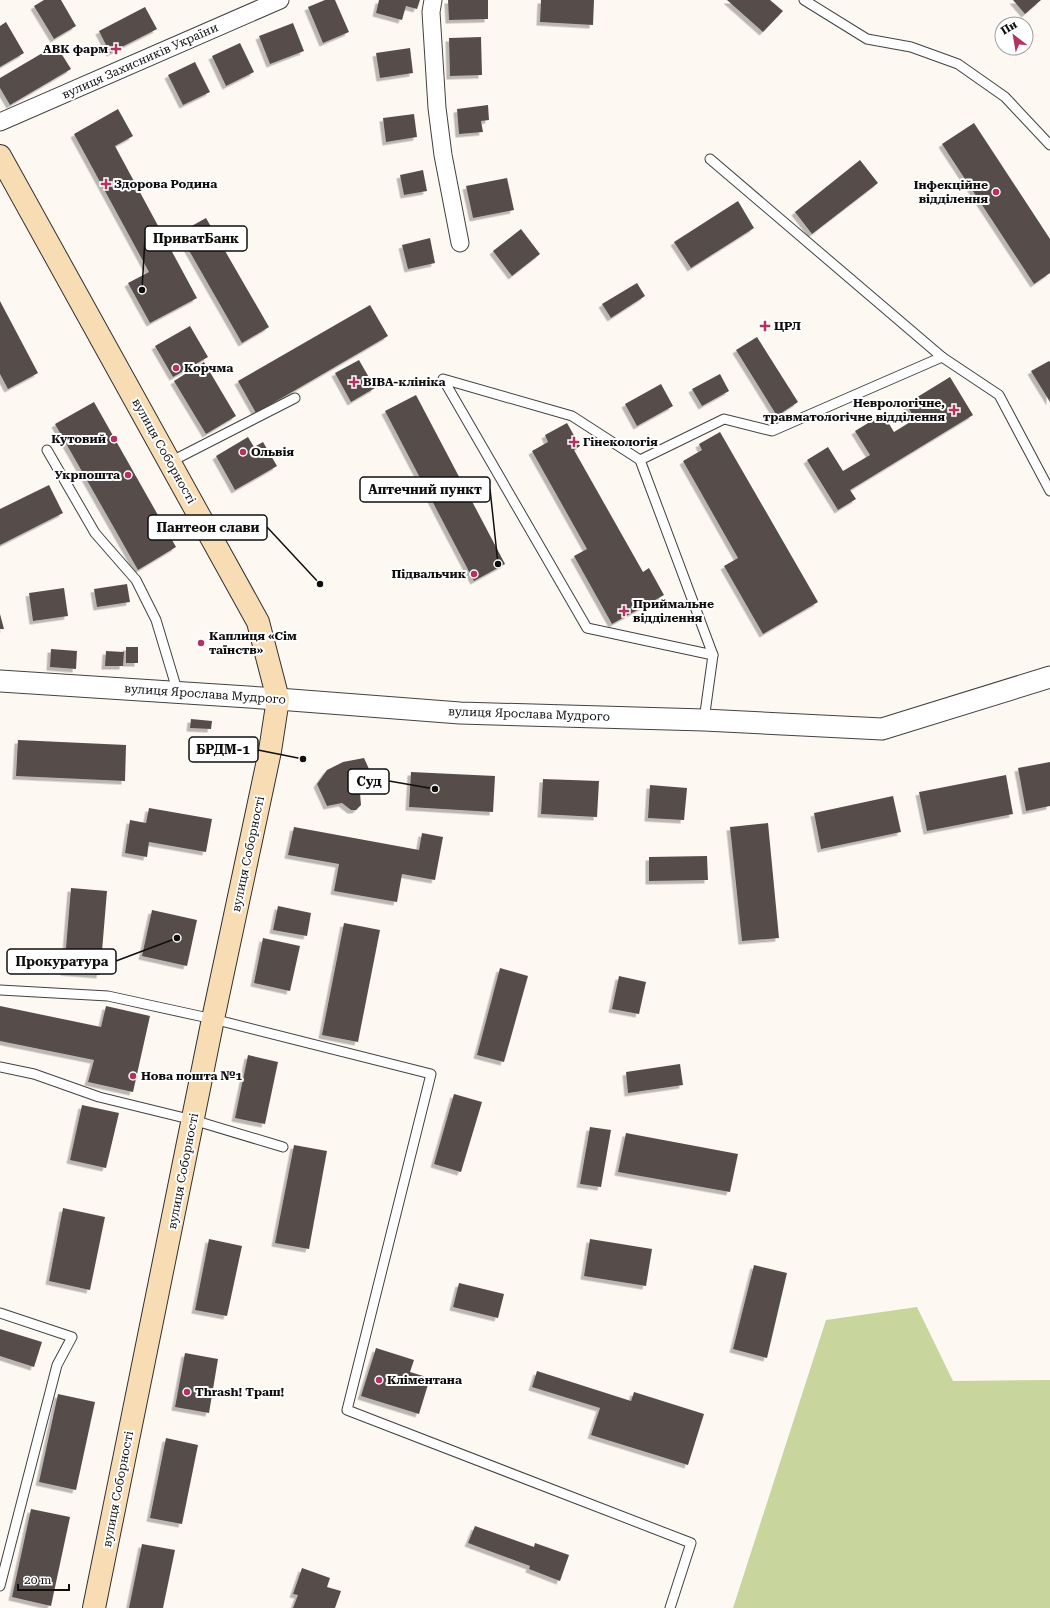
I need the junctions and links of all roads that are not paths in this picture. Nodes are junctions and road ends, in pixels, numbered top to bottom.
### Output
1 (280, 0) edge
2 (433, 0) edge
3 (804, 0) edge
4 (0, 122) edge
5 (1050, 145) edge
6 (0, 156) edge
7 (710, 159) dead end
8 (460, 243) dead end
9 (942, 357) junction
10 (296, 398) dead end
11 (47, 450) dead end
12 (640, 460) junction
13 (170, 462) junction
14 (1050, 490) edge
15 (713, 655) junction
16 (1050, 677) edge
17 (0, 681) edge
18 (178, 693) junction
19 (278, 699) junction
20 (704, 720) junction
21 (0, 990) edge
22 (213, 1019) junction
23 (0, 1067) edge
24 (193, 1120) junction
25 (283, 1147) dead end
26 (0, 1313) edge
27 (0, 1586) edge
28 (94, 1608) edge
29 (670, 1608) edge

1 - 4 street, вулиця Захисників України
2 - 8 street
3 - 5 lane
6 - 13 main road, вулиця Соборності
7 - 9 lane
9 - 12 lane
9 - 14 lane
10 - 13 lane
11 - 18 lane
12 - 15 lane
12 - 15 lane
13 - 19 main road, вулиця Соборності
15 - 20 lane
16 - 20 street, вулиця Ярослава Мудрого
17 - 18 street, вулиця Ярослава Мудрого
18 - 19 street, вулиця Ярослава Мудрого
19 - 20 street, вулиця Ярослава Мудрого
19 - 22 main road, вулиця Соборності
21 - 22 lane
22 - 24 main road, вулиця Соборності
22 - 29 lane
23 - 24 lane
24 - 25 lane
24 - 28 main road, вулиця Соборності
26 - 27 lane

